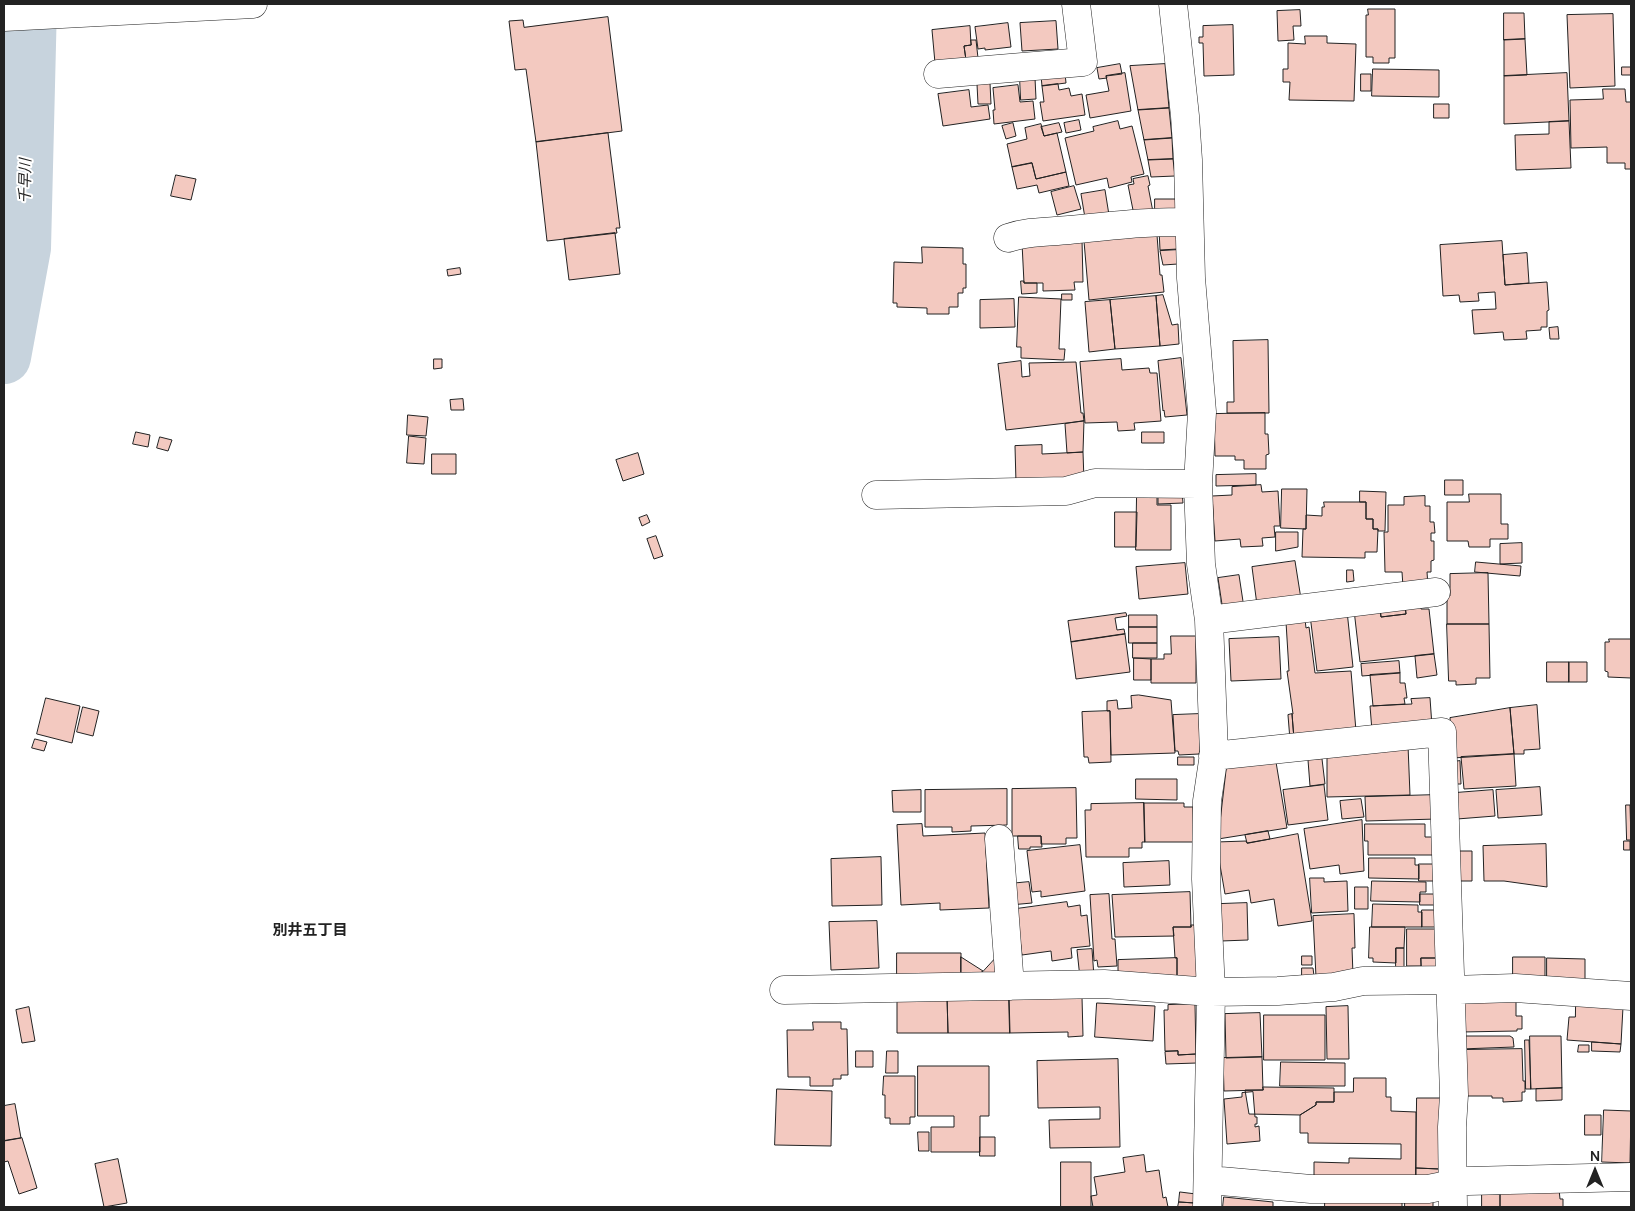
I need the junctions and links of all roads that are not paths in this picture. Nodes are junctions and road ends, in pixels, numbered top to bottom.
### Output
1 (253, 4) edge
2 (1076, 4) edge
3 (1173, 4) edge
4 (4, 17) edge
5 (938, 74) dead end
6 (1189, 222) junction
7 (1008, 238) dead end
8 (1198, 484) junction
9 (876, 495) dead end
10 (1436, 592) dead end
11 (1209, 620) junction
12 (1213, 756) junction
13 (999, 839) dead end
14 (1451, 985) junction
15 (1010, 986) junction
16 (784, 990) dead end
17 (1211, 992) junction
18 (1631, 996) edge
19 (1631, 1177) edge
20 (1209, 1180) junction
21 (1453, 1196) edge
22 (1207, 1207) edge

1 - 4 street
2 - 5 street
3 - 6 street
6 - 7 street
6 - 8 street
8 - 9 street
8 - 11 street
10 - 11 street
11 - 12 street
12 - 14 street
12 - 17 street
13 - 15 street
14 - 17 street
14 - 18 street
14 - 21 street
15 - 16 street
15 - 17 street
17 - 20 street
19 - 21 street
20 - 21 street
20 - 22 street

